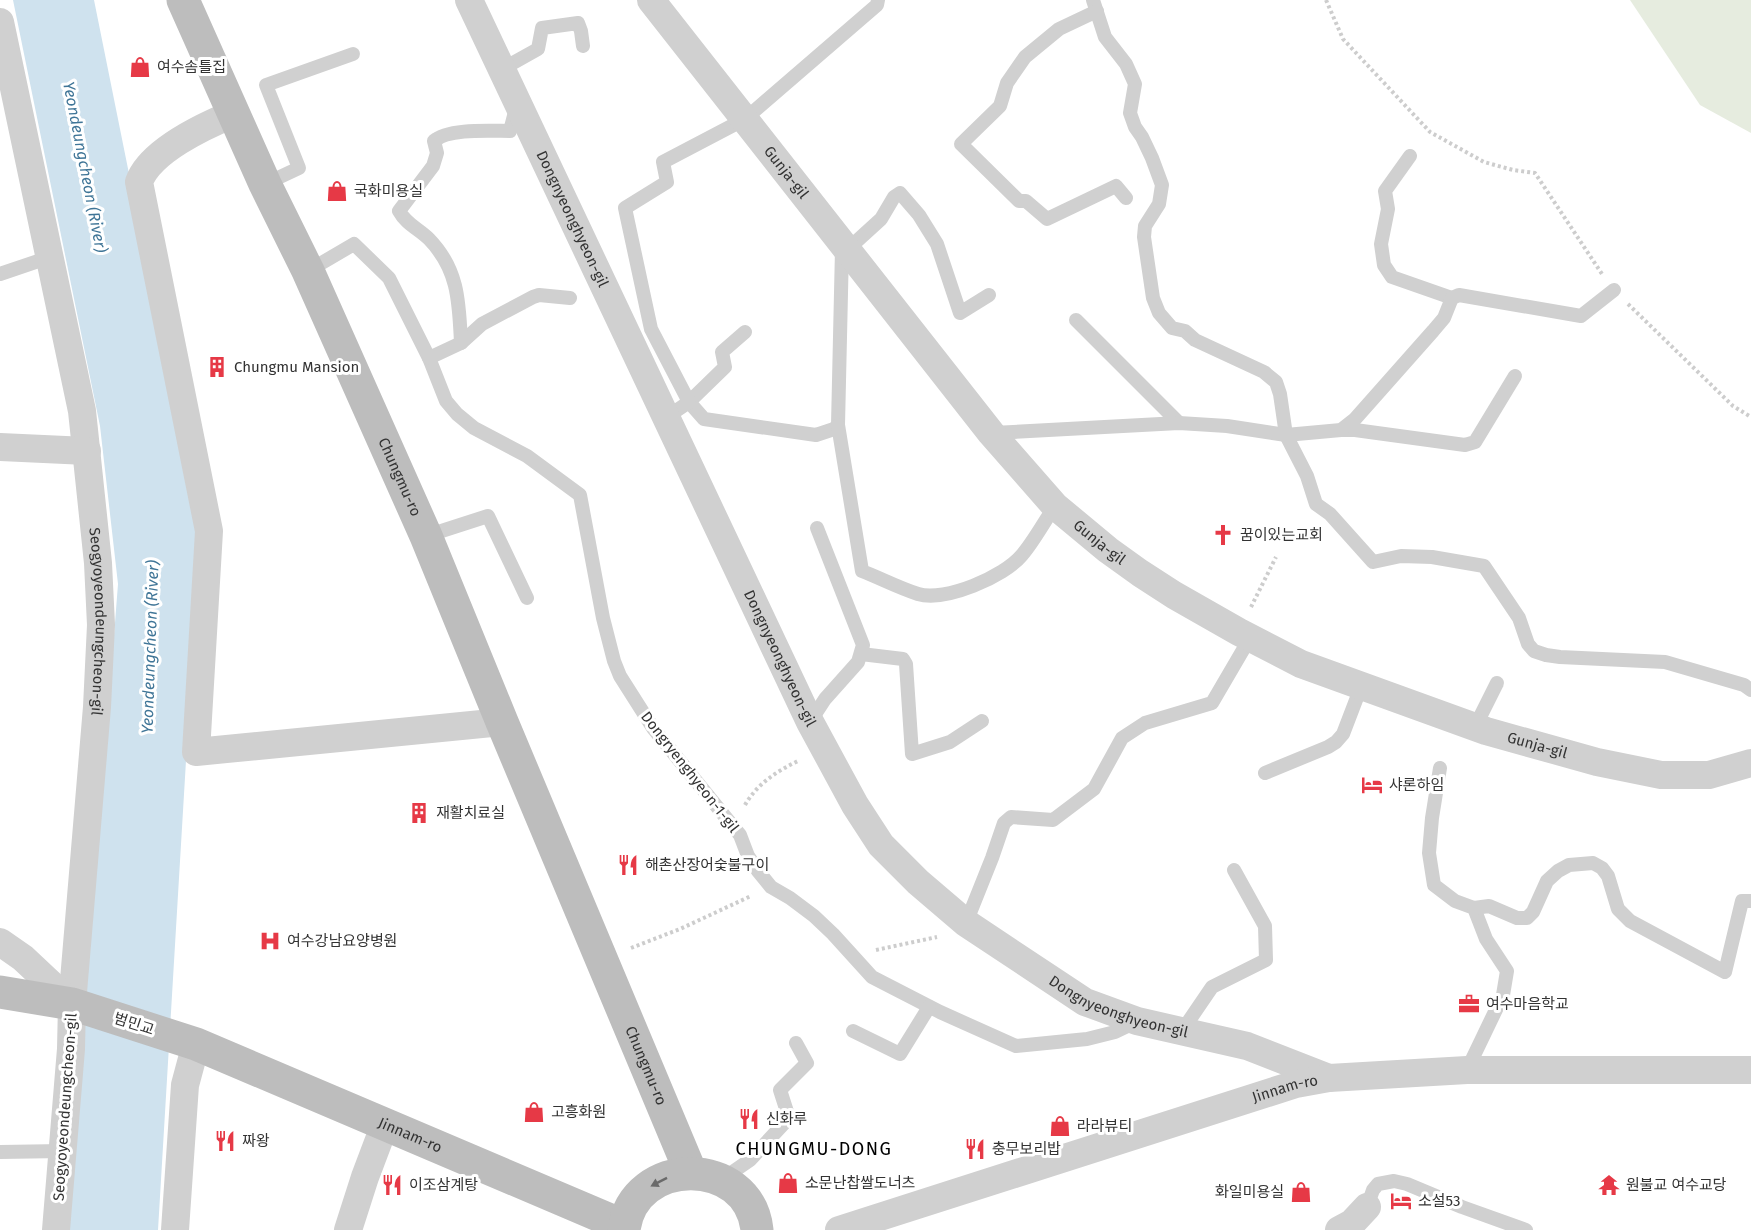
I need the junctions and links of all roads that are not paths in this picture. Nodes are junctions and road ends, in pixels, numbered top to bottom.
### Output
1 (183, 0) edge
2 (469, 0) edge
3 (651, 0) edge
4 (878, 0) edge
5 (1095, 5) edge
6 (0, 22) edge
7 (583, 46) dead end
8 (353, 54) dead end
9 (502, 69) junction
10 (518, 103) junction
11 (234, 114) junction
12 (745, 119) junction
13 (1410, 156) dead end
14 (265, 184) junction
15 (1126, 198) dead end
16 (844, 246) junction
17 (50, 257) junction
18 (308, 271) junction
19 (0, 274) edge
20 (1614, 290) dead end
21 (989, 295) dead end
22 (570, 298) dead end
23 (1452, 298) junction
24 (1076, 320) dead end
25 (746, 332) dead end
26 (461, 343) junction
27 (429, 358) junction
28 (1515, 376) dead end
29 (678, 409) junction
30 (1179, 423) junction
31 (838, 425) junction
32 (1341, 430) junction
33 (991, 433) junction
34 (1286, 435) junction
35 (0, 447) edge
36 (87, 451) junction
37 (1055, 506) junction
38 (817, 528) dead end
39 (426, 536) junction
40 (527, 598) dead end
41 (1245, 635) junction
42 (861, 654) junction
43 (1497, 683) dead end
44 (1361, 687) junction
45 (1751, 690) edge
46 (982, 721) dead end
47 (502, 722) junction
48 (810, 722) junction
49 (1475, 727) junction
50 (1751, 763) edge
51 (1440, 768) dead end
52 (1265, 773) dead end
53 (1234, 870) dead end
54 (1751, 901) edge
55 (1474, 909) junction
56 (966, 923) junction
57 (0, 942) edge
58 (0, 992) edge
59 (72, 1004) junction
60 (929, 1007) junction
61 (1137, 1021) junction
62 (854, 1031) dead end
63 (1182, 1031) junction
64 (796, 1043) dead end
65 (196, 1044) junction
66 (1467, 1070) junction
67 (1751, 1070) edge
68 (1329, 1078) junction
69 (385, 1124) junction
70 (63, 1151) junction
71 (0, 1152) edge
72 (706, 1176) junction
73 (1367, 1207) joint
74 (624, 1228) edge
75 (56, 1230) edge
76 (175, 1230) edge
77 (348, 1230) edge
78 (757, 1230) edge
79 (839, 1230) edge
80 (1339, 1230) edge
81 (1526, 1230) edge

1 - 11 street, Chungmu-ro
2 - 9 street, Dongnyeonghyeon-gil
3 - 12 street, Gunja-gil
4 - 12 lane
5 - 15 lane
5 - 34 lane
6 - 17 street, Seogyoyeondeungcheon-gil
7 - 9 lane
8 - 14 lane
9 - 10 street, Dongnyeonghyeon-gil
10 - 26 lane
10 - 29 street, Dongnyeonghyeon-gil
11 - 14 street, Chungmu-ro
11 - 47 street
12 - 16 street, Gunja-gil
12 - 29 lane
13 - 23 lane
14 - 18 street, Chungmu-ro
16 - 21 lane
16 - 31 lane
16 - 33 street, Gunja-gil
17 - 19 lane
17 - 36 street, Seogyoyeondeungcheon-gil
18 - 27 lane, Dongryenghyeon-1-gil
18 - 39 street, Chungmu-ro
20 - 23 lane
22 - 26 lane
23 - 32 lane
24 - 30 lane
25 - 29 lane
26 - 27 lane
27 - 60 lane, Dongryenghyeon-1-gil
28 - 32 lane
29 - 31 lane
29 - 48 street, Dongnyeonghyeon-gil
30 - 33 lane
30 - 34 lane
31 - 37 lane
32 - 34 lane
33 - 37 street, Gunja-gil
34 - 45 lane
35 - 36 street
36 - 59 street, Seogyoyeondeungcheon-gil
37 - 41 street, Gunja-gil
38 - 42 lane
39 - 40 lane
39 - 47 street, Chungmu-ro
41 - 44 street, Gunja-gil
41 - 56 lane
42 - 46 lane
42 - 48 lane
43 - 49 lane
44 - 49 street, Gunja-gil
44 - 52 lane
47 - 72 street, Chungmu-ro
48 - 56 street, Dongnyeonghyeon-gil
49 - 50 street, Gunja-gil
51 - 55 lane
53 - 63 lane
54 - 55 lane
55 - 66 lane
56 - 61 street, Dongnyeonghyeon-gil
57 - 59 street
58 - 59 street
59 - 65 street, 범민교
59 - 70 street, Seogyoyeondeungcheon-gil
60 - 61 lane, Dongryenghyeon-1-gil
60 - 62 lane
61 - 63 street, Dongnyeonghyeon-gil
63 - 68 street, Dongnyeonghyeon-gil
64 - 72 lane
65 - 69 street, Jinnam-ro
65 - 76 street
66 - 67 street, Jinnam-ro
66 - 68 street, Jinnam-ro
68 - 79 street, Jinnam-ro
69 - 74 street, Jinnam-ro
69 - 77 street
70 - 71 lane
70 - 75 street, Seogyoyeondeungcheon-gil
72 -> 74 street
72 - 78 street
73 - 80 street
73 - 81 lane

